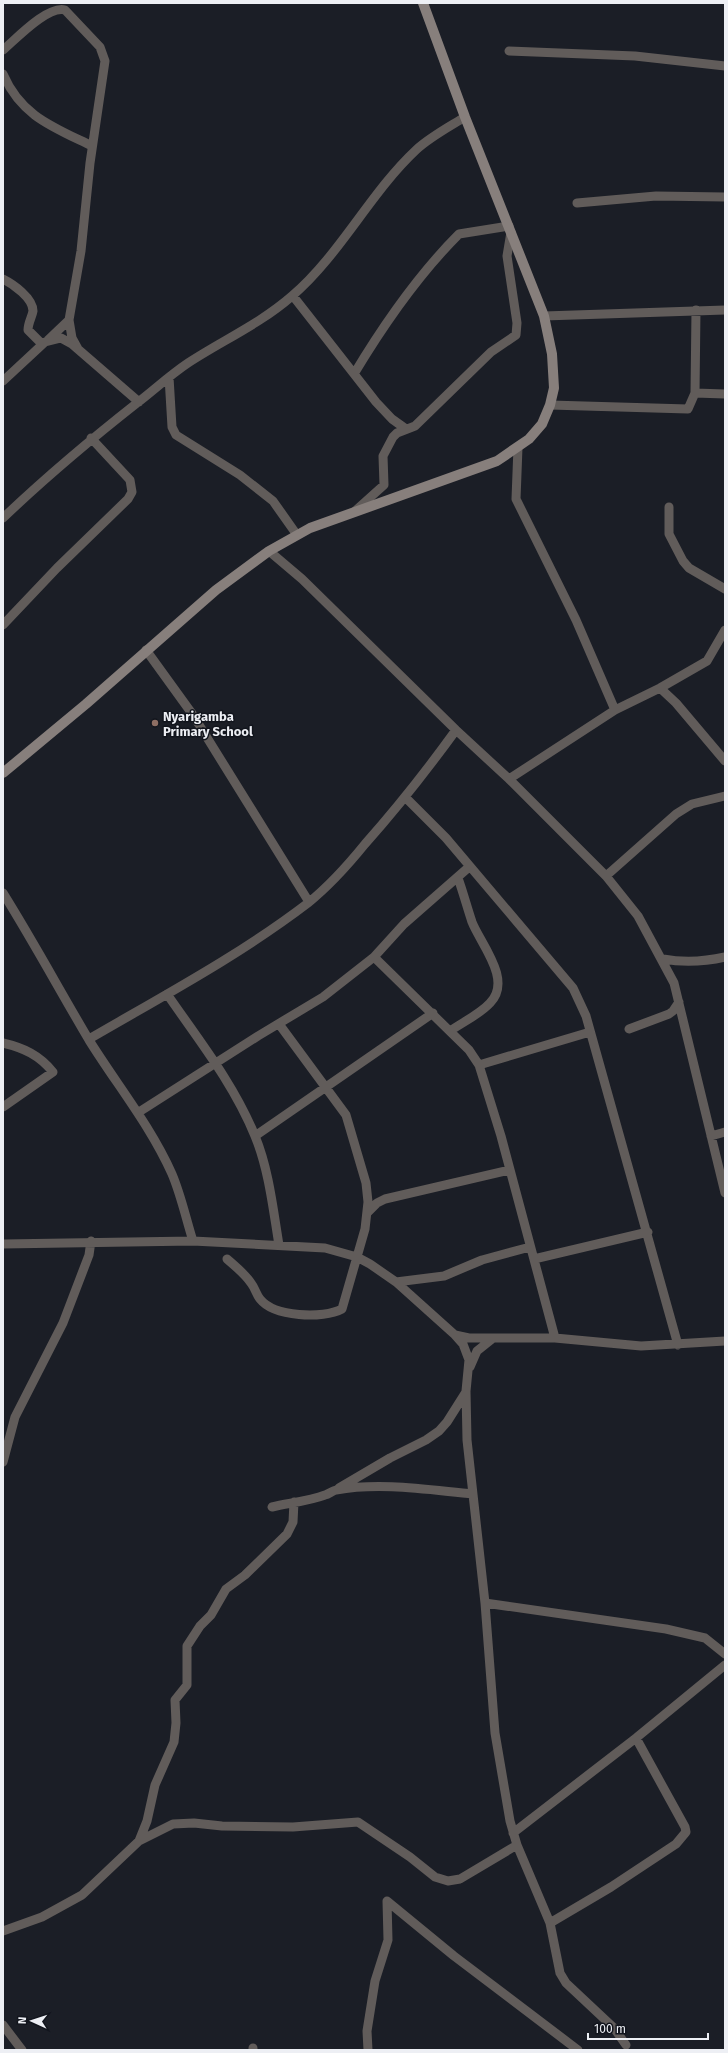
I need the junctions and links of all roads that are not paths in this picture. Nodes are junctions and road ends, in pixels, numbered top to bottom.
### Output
1 (423, 3) edge
2 (64, 7) edge
3 (3, 50) edge
4 (509, 51) dead end
5 (725, 66) edge
6 (3, 74) edge
7 (465, 117) junction
8 (92, 146) junction
9 (725, 197) edge
10 (577, 203) dead end
11 (510, 229) junction
12 (3, 279) edge
13 (293, 296) junction
14 (696, 310) junction
15 (725, 310) edge
16 (544, 316) junction
17 (69, 320) junction
18 (45, 342) junction
19 (78, 349) junction
20 (354, 374) junction
21 (169, 377) junction
22 (3, 381) edge
23 (695, 393) junction
24 (725, 394) edge
25 (139, 402) junction
26 (550, 405) junction
27 (406, 429) junction
28 (91, 438) junction
29 (518, 447) junction
30 (669, 507) dead end
31 (354, 512) junction
32 (3, 518) edge
33 (297, 535) junction
34 (268, 551) junction
35 (725, 589) edge
36 (3, 625) edge
37 (725, 630) edge
38 (146, 650) junction
39 (660, 688) junction
40 (615, 710) junction
41 (456, 730) junction
42 (725, 761) edge
43 (3, 773) edge
44 (509, 779) junction
45 (725, 796) edge
46 (405, 797) junction
47 (469, 867) junction
48 (606, 876) junction
49 (458, 878) junction
50 (3, 893) edge
51 (309, 902) junction
52 (725, 956) edge
53 (374, 957) junction
54 (663, 959) junction
55 (167, 994) junction
56 (679, 1002) junction
57 (433, 1013) junction
58 (279, 1024) junction
59 (629, 1029) dead end
60 (450, 1031) junction
61 (590, 1032) junction
62 (89, 1039) junction
63 (3, 1043) edge
64 (215, 1063) junction
65 (479, 1065) junction
66 (326, 1087) junction
67 (3, 1107) edge
68 (138, 1112) junction
69 (725, 1132) edge
70 (255, 1136) junction
71 (711, 1136) junction
72 (510, 1170) junction
73 (367, 1191) junction
74 (725, 1193) edge
75 (381, 1201) junction
76 (368, 1212) junction
77 (648, 1232) junction
78 (193, 1241) junction
79 (91, 1242) junction
80 (3, 1244) edge
81 (280, 1245) junction
82 (530, 1246) junction
83 (357, 1257) junction
84 (534, 1258) junction
85 (227, 1259) dead end
86 (396, 1282) junction
87 (455, 1335) junction
88 (555, 1338) junction
89 (492, 1339) junction
90 (725, 1341) edge
91 (678, 1345) junction
92 (470, 1366) junction
93 (466, 1391) junction
94 (3, 1462) edge
95 (334, 1490) junction
96 (473, 1494) junction
97 (294, 1502) junction
98 (272, 1507) dead end
99 (485, 1603) junction
100 (725, 1654) edge
101 (725, 1665) edge
102 (636, 1738) junction
103 (513, 1833) junction
104 (138, 1841) junction
105 (517, 1844) junction
106 (550, 1923) junction
107 (3, 1932) edge
108 (3, 2025) edge
109 (626, 2045) dead end
110 (22, 2050) edge
111 (368, 2050) edge
112 (578, 2050) edge

1 - 7 street
2 - 3 street
2 - 8 street
4 - 5 street
6 - 8 street
7 - 11 street
7 - 13 street
8 - 17 street
9 - 10 street
11 - 16 street
11 - 20 street
11 - 27 street
12 - 18 street
13 - 20 street
13 - 21 street
14 - 15 street
14 - 16 street
14 - 23 street
16 - 26 street
17 - 18 street
17 - 19 street
18 - 19 street
18 - 22 street
19 - 25 street
20 - 27 street
21 - 25 street
21 - 33 street
23 - 24 street
23 - 26 street
25 - 28 street
26 - 29 street
27 - 31 street
28 - 32 street
28 - 36 street
29 - 31 street
29 - 40 street
30 - 35 street
31 - 33 street
33 - 34 street
34 - 38 street
34 - 41 street
37 - 39 street
38 - 43 street
38 - 51 street
39 - 40 street
39 - 42 street
40 - 44 street
41 - 44 street
41 - 46 street
44 - 48 street
45 - 48 street
46 - 47 street
46 - 51 street
47 - 49 street
47 - 61 street
48 - 54 street
49 - 53 street
49 - 60 street
50 - 62 street
51 - 55 street
52 - 54 street
53 - 57 street
53 - 58 street
54 - 56 street
55 - 62 street
55 - 64 street
56 - 59 street
56 - 71 street
57 - 60 street
57 - 66 street
58 - 64 street
58 - 66 street
60 - 65 street
61 - 65 street
61 - 77 street
62 - 68 street
63 - 67 street
64 - 68 street
64 - 70 street
65 - 72 street
66 - 70 street
66 - 73 street
68 - 78 street
69 - 71 street
70 - 81 street
71 - 74 street
72 - 75 street
72 - 82 street
73 - 75 street
73 - 76 street
75 - 76 street
76 - 83 street
77 - 84 street
77 - 91 street
78 - 79 street
78 - 81 street
79 - 80 street
79 - 94 street
81 - 83 street
82 - 84 street
82 - 86 street
83 - 85 street
83 - 86 street
84 - 88 street
86 - 87 street
87 - 89 street
87 - 92 street
88 - 89 street
88 - 91 street
89 - 92 street
90 - 91 street
92 - 93 street
93 - 95 street
93 - 96 street
95 - 96 street
95 - 97 street
96 - 99 street
97 - 98 street
97 - 104 street
99 - 100 street
99 - 103 street
101 - 102 street
102 - 103 street
102 - 106 street
103 - 105 street
104 - 105 street
104 - 107 street
105 - 106 street
106 - 109 street
108 - 110 street
111 - 112 street

